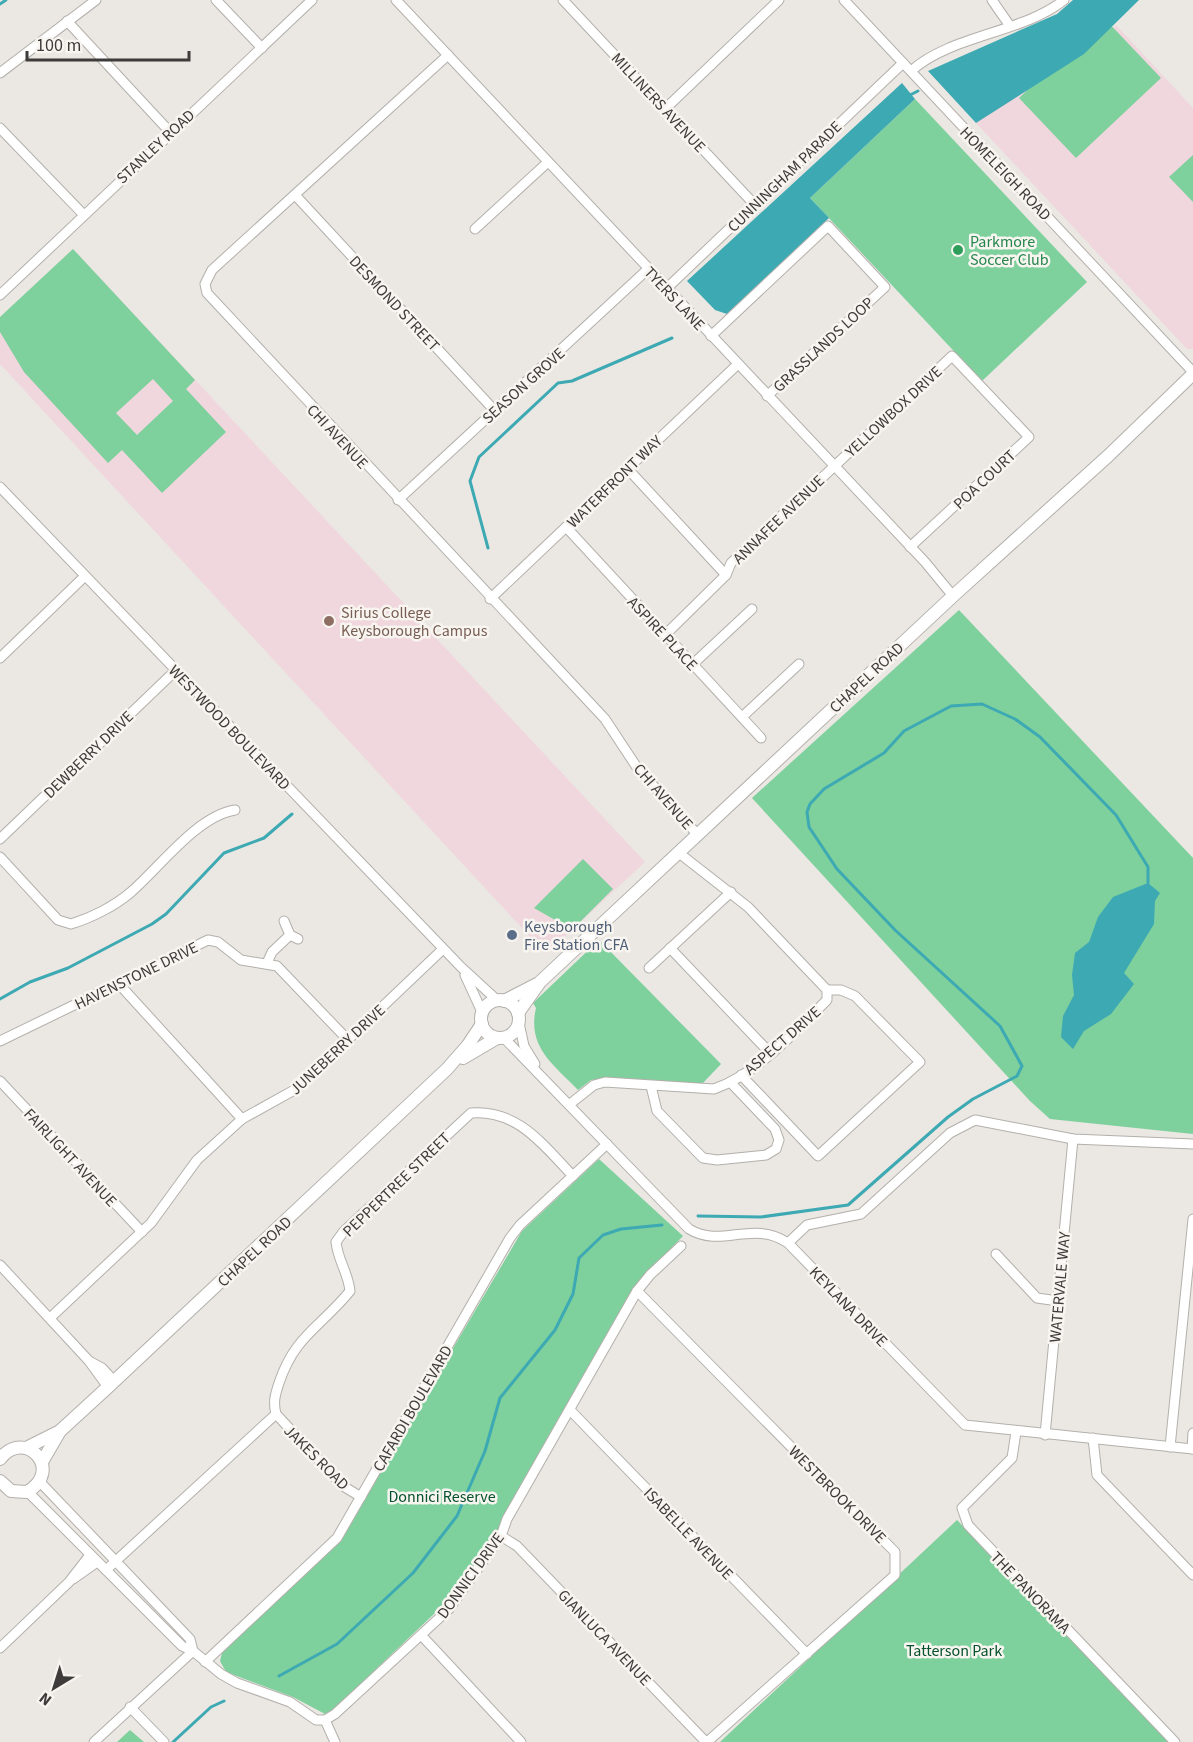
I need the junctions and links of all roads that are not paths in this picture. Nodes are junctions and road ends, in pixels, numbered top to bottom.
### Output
1 (96, 0) edge
2 (216, 0) edge
3 (312, 0) edge
4 (396, 0) edge
5 (779, 0) edge
6 (844, 0) edge
7 (992, 0) edge
8 (1064, 0) edge
9 (569, 2) edge
10 (67, 21) junction
11 (1010, 26) junction
12 (262, 48) junction
13 (448, 55) junction
14 (903, 63) junction
15 (911, 71) junction
16 (0, 73) edge
17 (665, 109) junction
18 (0, 128) edge
19 (170, 132) junction
20 (548, 162) junction
21 (296, 196) junction
22 (754, 204) junction
23 (83, 214) junction
24 (475, 229) dead end
25 (648, 269) junction
26 (666, 289) junction
27 (0, 295) edge
28 (711, 336) junction
29 (952, 356) joint
30 (738, 364) junction
31 (1193, 373) edge
32 (767, 396) junction
33 (495, 411) junction
34 (834, 466) junction
35 (627, 468) junction
36 (0, 487) edge
37 (398, 500) junction
38 (566, 527) junction
39 (910, 547) junction
40 (726, 575) junction
41 (85, 576) junction
42 (953, 596) junction
43 (490, 598) junction
44 (752, 609) dead end
45 (665, 634) junction
46 (0, 658) edge
47 (693, 664) junction
48 (799, 664) dead end
49 (176, 670) junction
50 (742, 717) junction
51 (761, 738) dead end
52 (235, 810) dead end
53 (698, 835) junction
54 (0, 838) edge
55 (679, 853) junction
56 (0, 857) edge
57 (730, 892) junction
58 (284, 921) dead end
59 (670, 948) junction
60 (444, 949) junction
61 (267, 963) junction
62 (461, 967) junction
63 (649, 968) dead end
64 (540, 982) junction
65 (119, 984) junction
66 (827, 990) junction
67 (501, 1001) junction
68 (482, 1018) junction
69 (518, 1018) junction
70 (500, 1038) junction
71 (348, 1040) junction
72 (0, 1041) edge
73 (770, 1053) junction
74 (447, 1069) junction
75 (741, 1075) junction
76 (0, 1081) edge
77 (547, 1082) junction
78 (731, 1083) junction
79 (651, 1086) junction
80 (570, 1104) junction
81 (242, 1119) junction
82 (1073, 1139) junction
83 (607, 1144) junction
84 (1193, 1144) edge
85 (573, 1176) junction
86 (1193, 1219) edge
87 (142, 1232) junction
88 (788, 1243) junction
89 (681, 1246) dead end
90 (996, 1254) dead end
91 (0, 1265) edge
92 (637, 1292) junction
93 (1058, 1301) junction
94 (50, 1318) junction
95 (111, 1384) junction
96 (571, 1412) junction
97 (276, 1414) junction
98 (60, 1431) junction
99 (1016, 1432) junction
100 (1193, 1433) edge
101 (1045, 1435) junction
102 (1093, 1438) junction
103 (6, 1446) edge
104 (1170, 1447) junction
105 (26, 1448) junction
106 (1192, 1449) edge
107 (0, 1459) edge
108 (42, 1462) junction
109 (0, 1481) edge
110 (40, 1482) junction
111 (11, 1491) junction
112 (28, 1492) junction
113 (361, 1497) junction
114 (0, 1498) edge
115 (501, 1536) junction
116 (93, 1558) junction
117 (114, 1562) junction
118 (106, 1570) junction
119 (1193, 1575) edge
120 (422, 1636) junction
121 (0, 1648) edge
122 (193, 1651) junction
123 (807, 1654) junction
124 (205, 1662) junction
125 (130, 1707) junction
126 (326, 1720) junction
127 (164, 1741) edge
128 (94, 1742) edge
129 (335, 1742) edge
130 (521, 1742) edge
131 (706, 1742) edge
132 (1175, 1742) edge

1 - 10 street
2 - 12 street
3 - 12 street, STANLEY ROAD
4 - 13 street, TYERS LANE
5 - 17 street
6 - 14 street, HOMELEIGH ROAD
7 - 11 street
8 - 11 street
9 - 17 street, MILLINERS AVENUE
10 - 16 street
10 - 19 street
11 - 15 street
12 - 19 street, STANLEY ROAD
13 - 20 street, TYERS LANE
13 - 21 street, CHI AVENUE
14 - 15 street, HOMELEIGH ROAD
14 - 22 street, CUNNINGHAM PARADE
15 - 31 street, HOMELEIGH ROAD
17 - 22 street, MILLINERS AVENUE
18 - 23 street
19 - 23 street, STANLEY ROAD
20 - 24 street
20 - 25 street, TYERS LANE
21 - 33 street, DESMOND STREET
21 - 37 street, CHI AVENUE
22 - 26 street, CUNNINGHAM PARADE
23 - 27 street, STANLEY ROAD
25 - 26 street, TYERS LANE
25 - 33 street, SEASON GROVE
26 - 28 street, TYERS LANE
28 - 30 street, TYERS LANE
28 - 32 street, GRASSLANDS LOOP
29 - 34 street, YELLOWBOX DRIVE
29 - 39 street, POA COURT
30 - 32 street, TYERS LANE
30 - 35 street, WATERFRONT WAY
31 - 42 main road, CHAPEL ROAD
32 - 34 street, TYERS LANE
33 - 37 street, SEASON GROVE
34 - 39 street, TYERS LANE
34 - 40 street, ANNAFEE AVENUE
35 - 38 street, WATERFRONT WAY
35 - 40 street
36 - 41 street, WESTWOOD BOULEVARD
37 - 43 street, CHI AVENUE
38 - 43 street, WATERFRONT WAY
38 - 45 street, ASPIRE PLACE
39 - 42 street, TYERS LANE
40 - 45 street, ANNAFEE AVENUE
41 - 46 street
41 - 49 street, WESTWOOD BOULEVARD
42 - 53 main road, CHAPEL ROAD
43 - 53 street, CHI AVENUE
44 - 47 street
45 - 47 street, ASPIRE PLACE
47 - 50 street, ASPIRE PLACE
48 - 50 street
49 - 54 street, DEWBERRY DRIVE
49 - 60 street, WESTWOOD BOULEVARD
50 - 51 street, ASPIRE PLACE
52 - 56 street
53 - 55 main road, CHAPEL ROAD
55 - 57 street, ASPECT DRIVE
55 - 64 main road, CHAPEL ROAD
57 - 59 street
57 - 66 street, ASPECT DRIVE
58 - 61 street
59 - 63 street
59 - 73 street
60 - 62 street, WESTWOOD BOULEVARD
60 - 71 street, JUNEBERRY DRIVE
61 - 65 street, HAVENSTONE DRIVE
61 - 71 street, HAVENSTONE DRIVE
62 - 67 street, WESTWOOD BOULEVARD
62 - 68 street, WESTWOOD BOULEVARD
64 - 67 main road, CHAPEL ROAD
64 - 69 main road, CHAPEL ROAD
65 - 72 street, HAVENSTONE DRIVE
65 - 81 street
66 - 73 street, ASPECT DRIVE
66 - 75 street
67 - 68 main road
67 - 69 main road
68 - 70 main road
68 - 74 main road, CHAPEL ROAD
69 - 70 main road
69 - 77 street, KEYLANA DRIVE
70 - 74 main road, CHAPEL ROAD
70 - 77 street, KEYLANA DRIVE
71 - 81 street, JUNEBERRY DRIVE
73 - 75 street, ASPECT DRIVE
74 - 95 main road, CHAPEL ROAD
75 - 78 street, ASPECT DRIVE
76 - 87 street, FAIRLIGHT AVENUE
77 - 80 street, KEYLANA DRIVE
78 - 79 street, ASPECT DRIVE
78 - 79 street
79 - 80 street, ASPECT DRIVE
80 - 83 street, KEYLANA DRIVE
81 - 87 street, JUNEBERRY DRIVE
82 - 84 street
82 - 88 street
82 - 93 street, WATERVALE WAY
83 - 85 street, CAFARDI BOULEVARD
83 - 88 street, KEYLANA DRIVE
85 - 97 street, PEPPERTREE STREET
85 - 113 street, CAFARDI BOULEVARD
86 - 104 street
87 - 94 street, JUNEBERRY DRIVE
88 - 99 street, KEYLANA DRIVE
89 - 92 street, DONNICI DRIVE
90 - 93 street
91 - 94 street
92 - 96 street, DONNICI DRIVE
92 - 123 street, WESTBROOK DRIVE
93 - 101 street, WATERVALE WAY
94 - 95 street
95 - 98 main road, CHAPEL ROAD
96 - 115 street, DONNICI DRIVE
96 - 123 street, ISABELLE AVENUE
97 - 113 street, JAKES ROAD
97 - 117 street
98 - 105 main road, CHAPEL ROAD
98 - 108 main road, CHAPEL ROAD
99 - 101 street, KEYLANA DRIVE
99 - 132 street, THE PANORAMA
100 - 106 street
101 - 102 street, KEYLANA DRIVE
102 - 104 street, KEYLANA DRIVE
102 - 119 street
103 - 105 main road
103 - 107 main road
104 - 106 street, KEYLANA DRIVE
105 - 108 main road
108 - 110 main road
109 - 111 main road
110 - 112 main road
110 - 117 street
111 - 112 main road
111 - 114 main road
112 - 116 street
113 - 124 street, CAFARDI BOULEVARD
115 - 120 street, DONNICI DRIVE
115 - 131 street, GIANLUCA AVENUE
116 - 118 street
116 - 121 street
117 - 118 street
117 - 122 street
118 - 122 street
120 - 126 street, DONNICI DRIVE
120 - 130 street
122 - 124 street
122 - 125 street
123 - 131 street, WESTBROOK DRIVE
124 - 126 street
125 - 127 street
125 - 128 street
126 - 129 street

